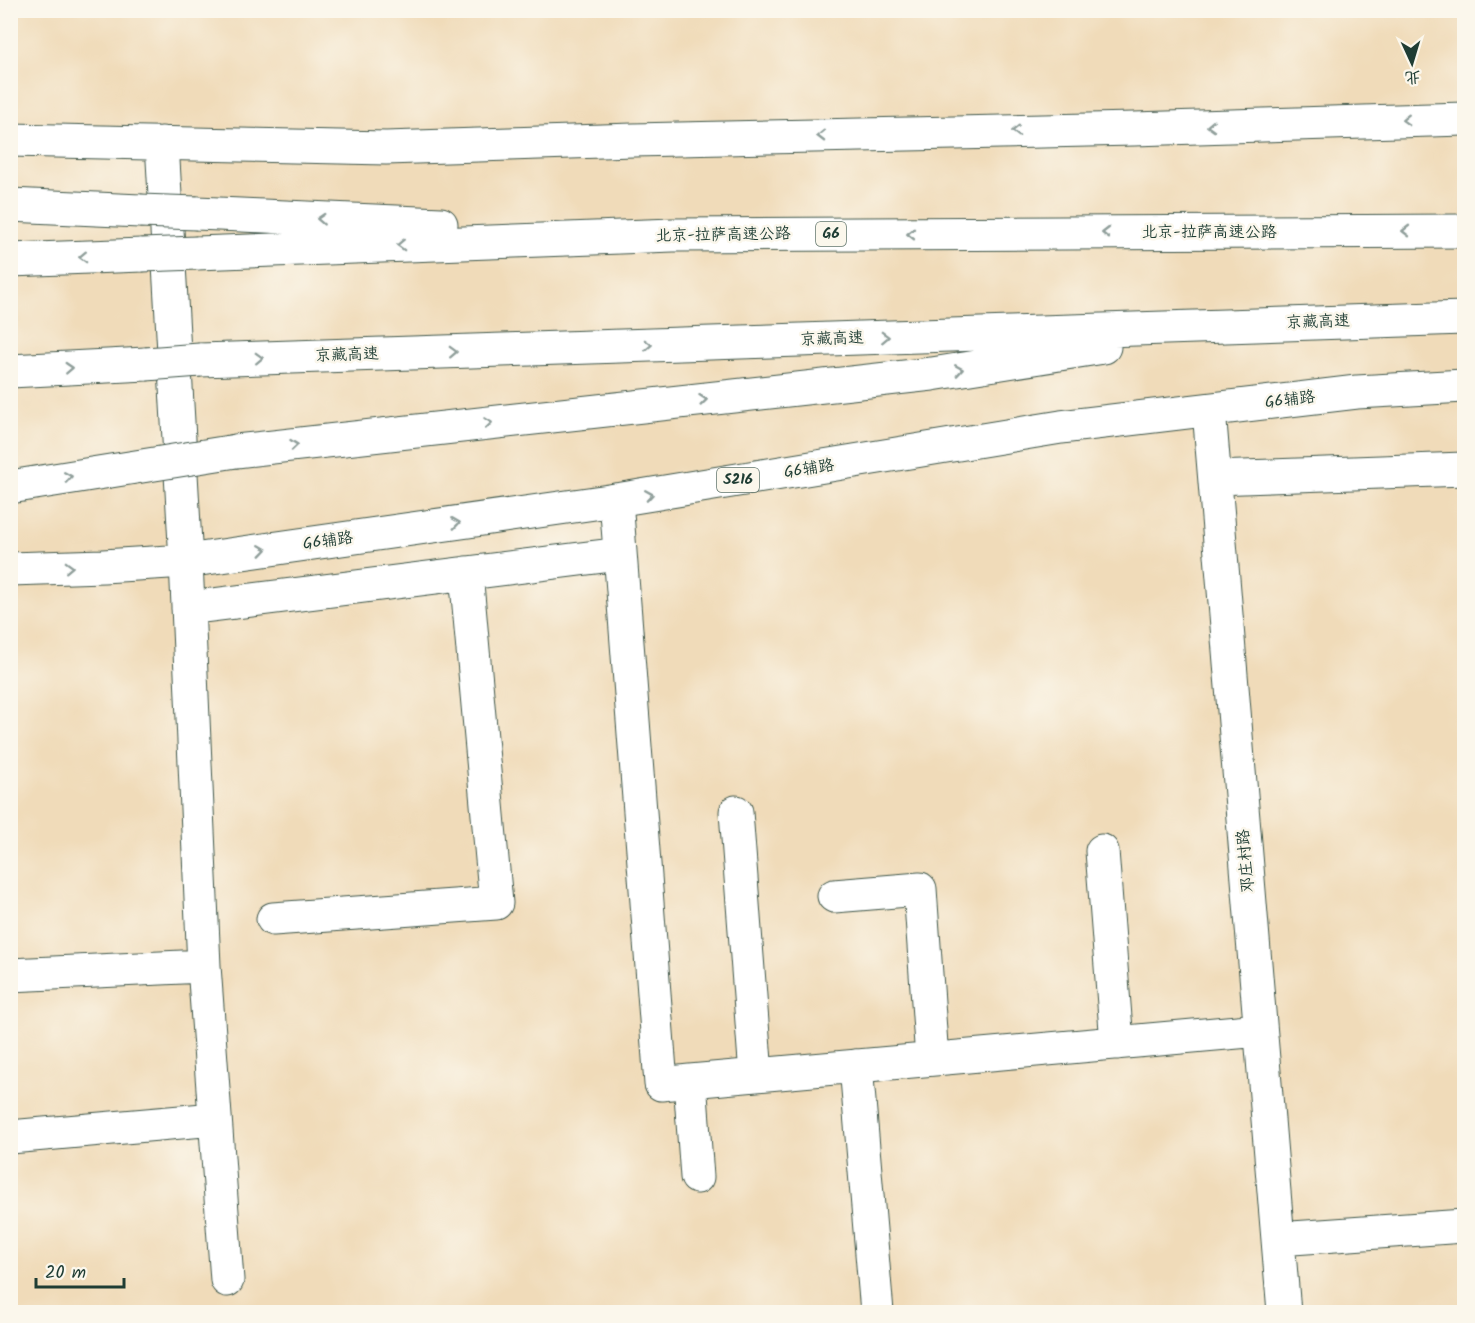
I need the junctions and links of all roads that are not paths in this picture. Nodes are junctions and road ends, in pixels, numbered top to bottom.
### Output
1 (1464, 119) edge
2 (10, 140) edge
3 (162, 143) junction
4 (10, 205) edge
5 (1464, 231) edge
6 (673, 235) junction
7 (10, 260) edge
8 (1464, 318) edge
9 (1252, 324) junction
10 (10, 371) edge
11 (1464, 386) edge
12 (1209, 410) junction
13 (1464, 469) edge
14 (1215, 478) junction
15 (10, 487) edge
16 (616, 500) junction
17 (620, 554) junction
18 (186, 561) junction
19 (10, 568) edge
20 (466, 573) junction
21 (188, 608) junction
22 (736, 812) dead end
23 (1102, 851) dead end
24 (834, 896) dead end
25 (273, 919) dead end
26 (204, 966) junction
27 (10, 975) edge
28 (1260, 1030) junction
29 (1117, 1043) junction
30 (932, 1059) junction
31 (856, 1066) junction
32 (756, 1075) junction
33 (690, 1081) junction
34 (215, 1119) junction
35 (10, 1137) edge
36 (698, 1177) dead end
37 (1464, 1226) edge
38 (1278, 1239) junction
39 (227, 1280) dead end
40 (877, 1312) edge
41 (1284, 1312) edge

1 -> 3 main road
2 - 3 main road
3 - 18 main road
6 -> 4 main road, bridge
5 -> 6 main road, 北京-拉萨高速公路 / G6
6 -> 7 main road, 北京-拉萨高速公路 / G6, bridge
8 - 9 main road, 京藏高速
10 -> 9 main road, 京藏高速, bridge
15 -> 9 main road, bridge
11 - 12 main road, G6辅路 / S216
12 - 14 main road, 邓庄村路
16 -> 12 main road, G6辅路 / S216
13 - 14 main road
14 - 28 main road, 邓庄村路
16 - 17 main road
18 -> 16 main road, G6辅路 / S216
17 - 20 main road
17 - 33 main road
19 -> 18 main road, G6辅路 / S216
18 - 21 main road
20 - 21 main road
20 - 25 main road
21 - 26 main road
22 - 32 main road
23 - 29 main road
24 - 30 main road
26 - 27 main road
26 - 34 main road
28 - 29 main road
28 - 38 main road, 邓庄村路
29 - 30 main road
30 - 31 main road
31 - 32 main road
31 - 40 main road
32 - 33 main road
33 - 36 main road
34 - 35 main road
34 - 39 main road
37 - 38 main road
38 - 41 main road, 邓庄村路

